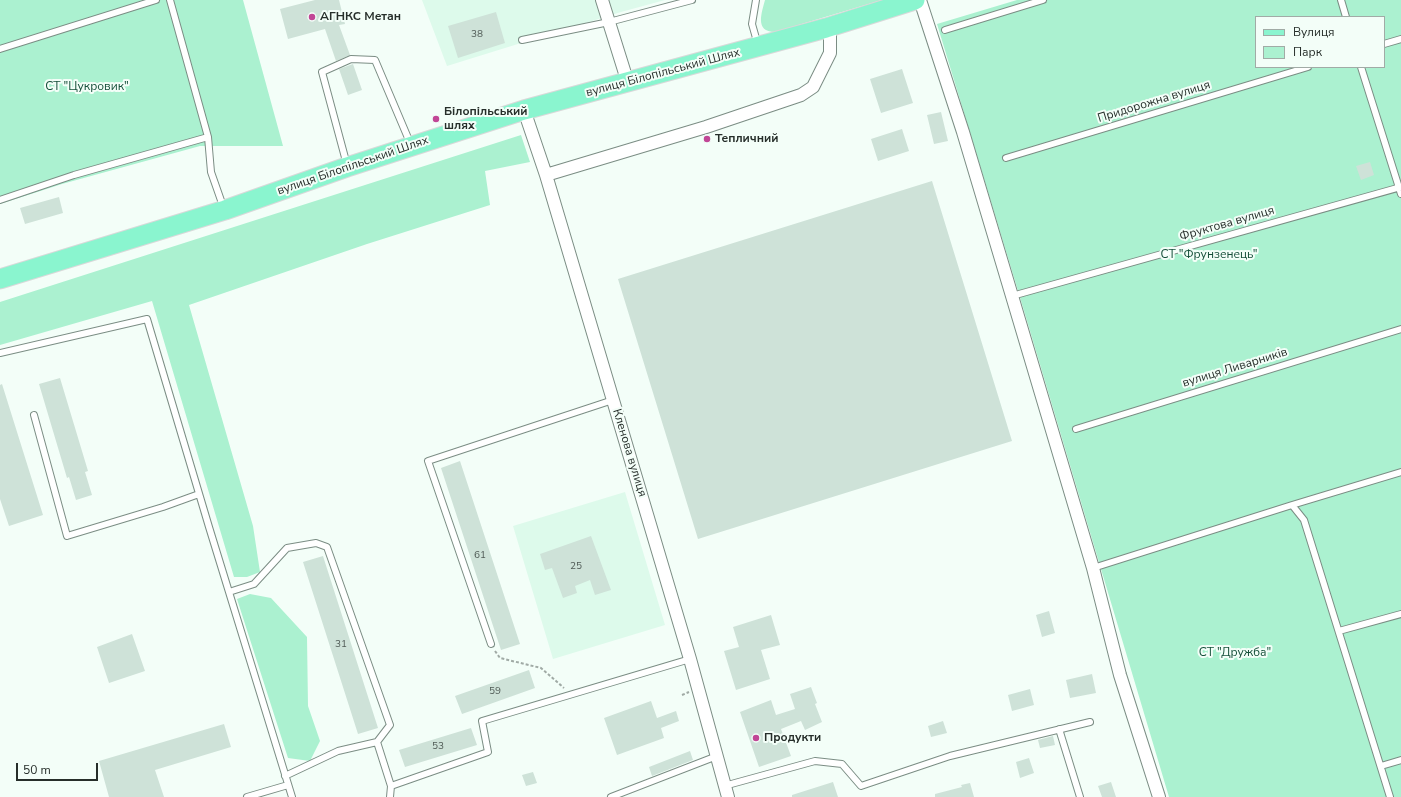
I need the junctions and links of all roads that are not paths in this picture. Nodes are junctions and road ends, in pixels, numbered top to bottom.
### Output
1 (156, 0) edge
2 (170, 0) edge
3 (602, 0) edge
4 (692, 0) edge
5 (756, 0) edge
6 (915, 0) edge
7 (920, 0) edge
8 (1042, 0) edge
9 (1340, 0) edge
10 (1346, 16) edge
11 (609, 22) junction
12 (826, 28) junction
13 (946, 30) dead end
14 (1401, 39) edge
15 (522, 40) dead end
16 (1385, 44) edge
17 (759, 47) junction
18 (0, 49) edge
19 (1305, 68) edge
20 (1361, 68) edge
21 (628, 83) junction
22 (524, 110) junction
23 (208, 137) junction
24 (411, 146) junction
25 (1006, 158) dead end
26 (347, 167) junction
27 (546, 175) junction
28 (1400, 187) edge
29 (1401, 194) edge
30 (0, 200) edge
31 (225, 210) junction
32 (0, 279) edge
33 (1012, 296) junction
34 (1401, 328) edge
35 (0, 353) edge
36 (613, 400) junction
37 (34, 415) dead end
38 (1076, 429) dead end
39 (1401, 472) edge
40 (199, 494) junction
41 (1292, 505) junction
42 (1093, 568) junction
43 (229, 592) junction
44 (1401, 614) edge
45 (1339, 631) junction
46 (491, 644) road end
47 (690, 659) junction
48 (1090, 722) dead end
49 (1059, 729) junction
50 (377, 742) junction
51 (717, 756) junction
52 (1401, 760) edge
53 (1381, 766) junction
54 (285, 776) junction
55 (288, 785) junction
56 (391, 786) junction
57 (726, 791) edge
58 (247, 797) edge
59 (292, 797) edge
60 (390, 797) edge
61 (612, 797) edge
62 (1080, 797) edge
63 (1159, 797) edge
64 (1390, 797) edge

1 - 18 lane
2 - 23 lane
3 - 11 street
4 - 11 lane
5 - 17 lane
6 - 12 main road, вулиця Білопільський Шлях
7 - 33 street
8 - 13 lane
9 - 10 lane
11 - 15 lane
11 - 21 street
12 - 17 main road, вулиця Білопільський Шлях
12 - 27 street
14 - 16 lane
17 - 21 main road, вулиця Білопільський Шлях
19 - 25 lane, Придорожна вулиця
20 - 28 lane
21 - 22 main road, вулиця Білопільський Шлях
22 - 24 main road, вулиця Білопільський Шлях
22 - 27 street, Кленова вулиця
23 - 30 lane
23 - 31 lane
24 - 26 main road, вулиця Білопільський Шлях
24 - 26 lane
26 - 31 main road, вулиця Білопільський Шлях
27 - 36 street, Кленова вулиця
28 - 29 lane
28 - 33 lane, Фруктова вулиця
31 - 32 main road, вулиця Білопільський Шлях
33 - 42 street
34 - 38 lane, вулиця Ливарників
35 - 40 lane
36 - 46 lane
36 - 47 street, Кленова вулиця
37 - 40 lane
39 - 41 lane
40 - 43 lane
41 - 42 lane
41 - 45 lane
42 - 63 street
43 - 50 lane
43 - 54 lane
44 - 45 lane
45 - 53 lane
47 - 51 street, Кленова вулиця
47 - 56 lane
48 - 49 lane
49 - 57 lane
49 - 62 lane
50 - 54 lane
50 - 56 lane
51 - 57 street, Кленова вулиця
51 - 61 lane
52 - 53 lane
53 - 64 lane
54 - 55 lane
55 - 58 lane
55 - 59 lane
56 - 60 lane

